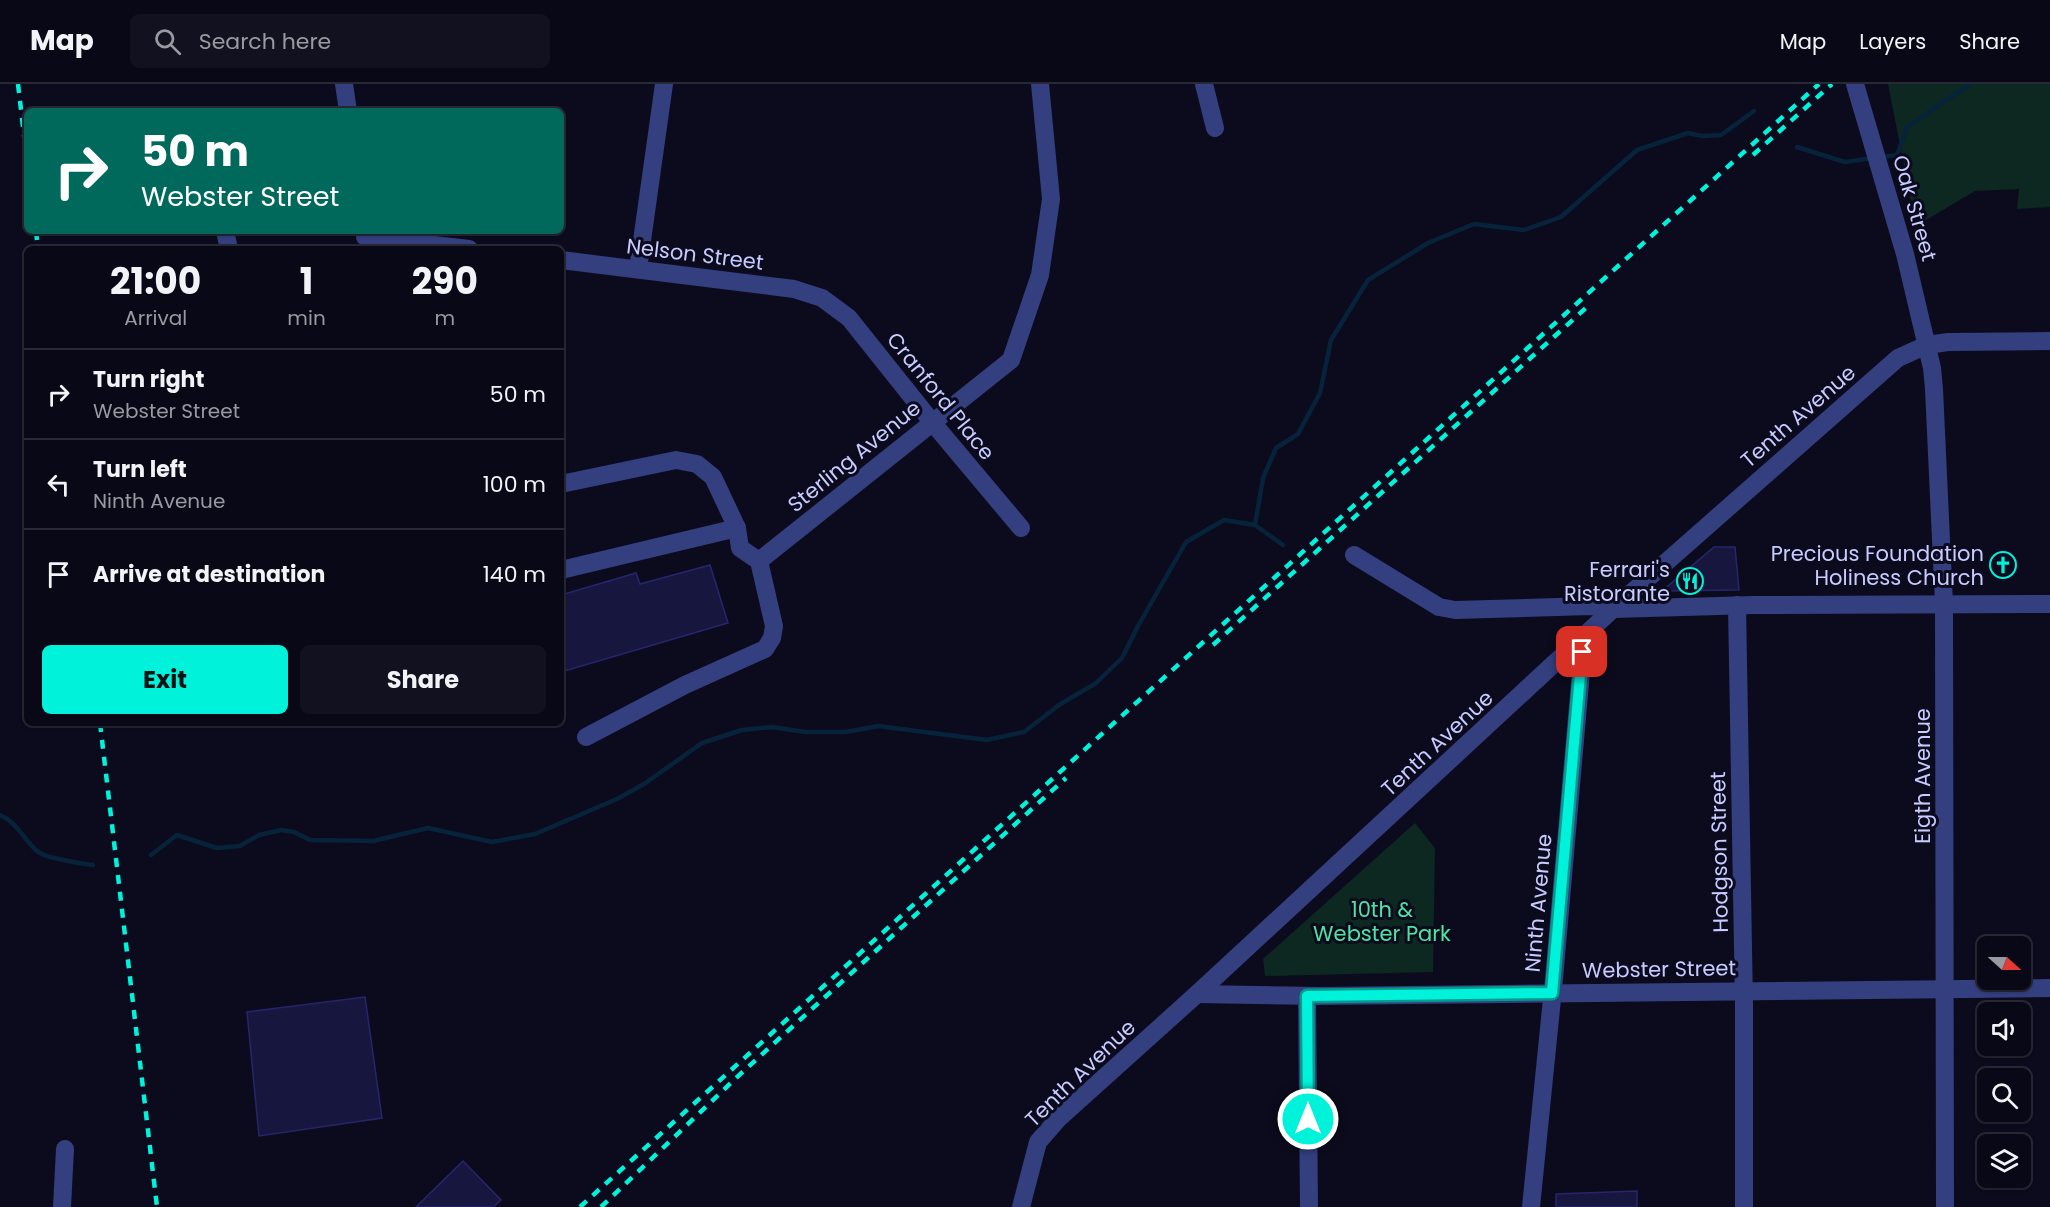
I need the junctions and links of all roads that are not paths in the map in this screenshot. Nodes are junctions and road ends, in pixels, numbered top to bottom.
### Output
1 (344, 84) edge
2 (664, 84) edge
3 (1040, 84) edge
4 (1204, 84) edge
5 (1855, 84) edge
6 (348, 108) edge
7 (1215, 128) dead end
8 (365, 239) edge
9 (438, 246) edge
10 (564, 260) edge
11 (638, 269) junction
12 (822, 298) joint
13 (2050, 341) edge
14 (1927, 345) junction
15 (932, 422) junction
16 (564, 483) edge
17 (737, 528) junction
18 (1021, 528) dead end
19 (1354, 555) dead end
20 (759, 561) junction
21 (564, 569) edge
22 (1944, 604) junction
23 (2050, 604) edge
24 (1737, 605) junction
25 (1613, 609) junction
26 (1584, 638) junction
27 (586, 737) dead end
28 (2050, 988) edge
29 (1946, 989) junction
30 (1743, 991) junction
31 (1552, 993) junction
32 (1197, 994) junction
33 (1307, 996) junction
34 (65, 1149) dead end
35 (62, 1207) edge
36 (1021, 1207) edge
37 (1309, 1207) edge
38 (1531, 1207) edge
39 (1744, 1207) edge
40 (1945, 1207) edge

1 - 6 street
2 - 11 street
3 - 15 street, Sterling Avenue
4 - 7 street
5 - 14 street, Oak Street
8 - 9 street
10 - 11 street, Nelson Street
11 - 12 street, Nelson Street
12 - 15 street, Cranford Place
13 - 14 street, Tenth Avenue
14 - 22 street, Eigth Avenue
14 - 25 street, Tenth Avenue
15 - 18 street, Cranford Place
15 - 20 street, Sterling Avenue
16 - 17 street
17 - 20 street
17 - 21 street
19 - 25 street
20 - 27 street
22 - 23 street
22 - 24 street
22 - 29 street, Eigth Avenue
24 - 25 street
24 - 30 street, Hodgson Street
25 - 26 street, Tenth Avenue
26 - 31 street, Ninth Avenue
26 - 32 street, Tenth Avenue
28 - 29 street, Webster Street
29 - 30 street, Webster Street
29 - 40 street, Eigth Avenue
30 - 31 street, Webster Street
30 - 39 street, Hodgson Street
31 - 33 street, Webster Street
31 - 38 street, Ninth Avenue
32 - 33 street, Webster Street
32 - 36 street, Tenth Avenue
33 - 37 street
34 - 35 street

